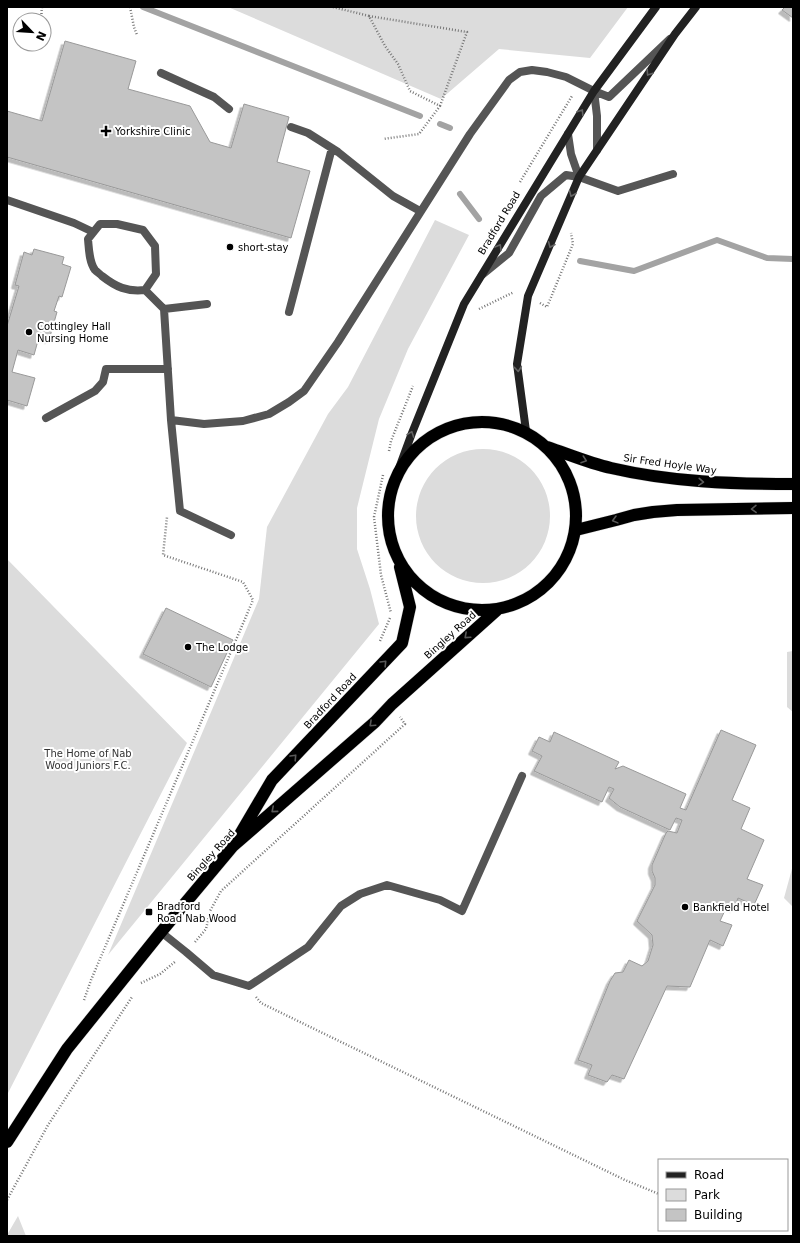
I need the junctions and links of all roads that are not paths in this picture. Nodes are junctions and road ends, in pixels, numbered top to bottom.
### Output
1 (656, 7) edge
2 (696, 7) edge
3 (675, 34) junction
4 (161, 73) dead end
5 (594, 91) junction
6 (228, 109) dead end
7 (291, 127) dead end
8 (568, 134) junction
9 (332, 148) junction
10 (597, 150) junction
11 (673, 174) dead end
12 (579, 177) junction
13 (7, 200) edge
14 (420, 211) junction
15 (93, 232) junction
16 (482, 275) junction
17 (145, 290) junction
18 (207, 304) dead end
19 (164, 309) junction
20 (289, 312) dead end
21 (168, 369) junction
22 (46, 418) dead end
23 (172, 420) junction
24 (526, 431) junction
25 (547, 447) junction
26 (398, 471) junction
27 (793, 484) edge
28 (793, 508) edge
29 (576, 530) junction
30 (231, 535) dead end
31 (399, 562) junction
32 (496, 610) junction
33 (522, 776) dead end
34 (233, 846) junction
35 (161, 932) junction
36 (7, 1142) edge

1 - 5 main road, Bradford Road
2 - 3 main road
3 - 5 lane
3 -> 10 main road
4 - 6 lane
8 -> 5 main road, Bradford Road
5 - 10 lane
5 - 14 lane
7 - 9 lane
8 - 12 lane
16 -> 8 main road, Bradford Road
9 - 14 lane
9 - 20 lane
10 - 12 main road
11 - 12 lane
12 - 16 lane
12 -> 24 main road
13 - 15 lane
14 - 23 lane
15 - 17 lane
15 - 17 lane
26 -> 16 main road, Bradford Road
17 - 19 lane
18 - 19 lane
19 - 21 lane
21 - 22 lane
21 - 23 lane
23 - 30 lane
24 - 25 highway
24 - 26 highway
25 -> 27 highway, Sir Fred Hoyle Way
25 - 29 highway
26 - 31 highway
28 -> 29 highway
29 - 32 highway
31 - 32 highway
34 -> 31 highway, Bradford Road
32 -> 34 highway, Bingley Road
33 - 35 lane
34 - 35 highway, Bingley Road
35 - 36 highway, Bingley Road

